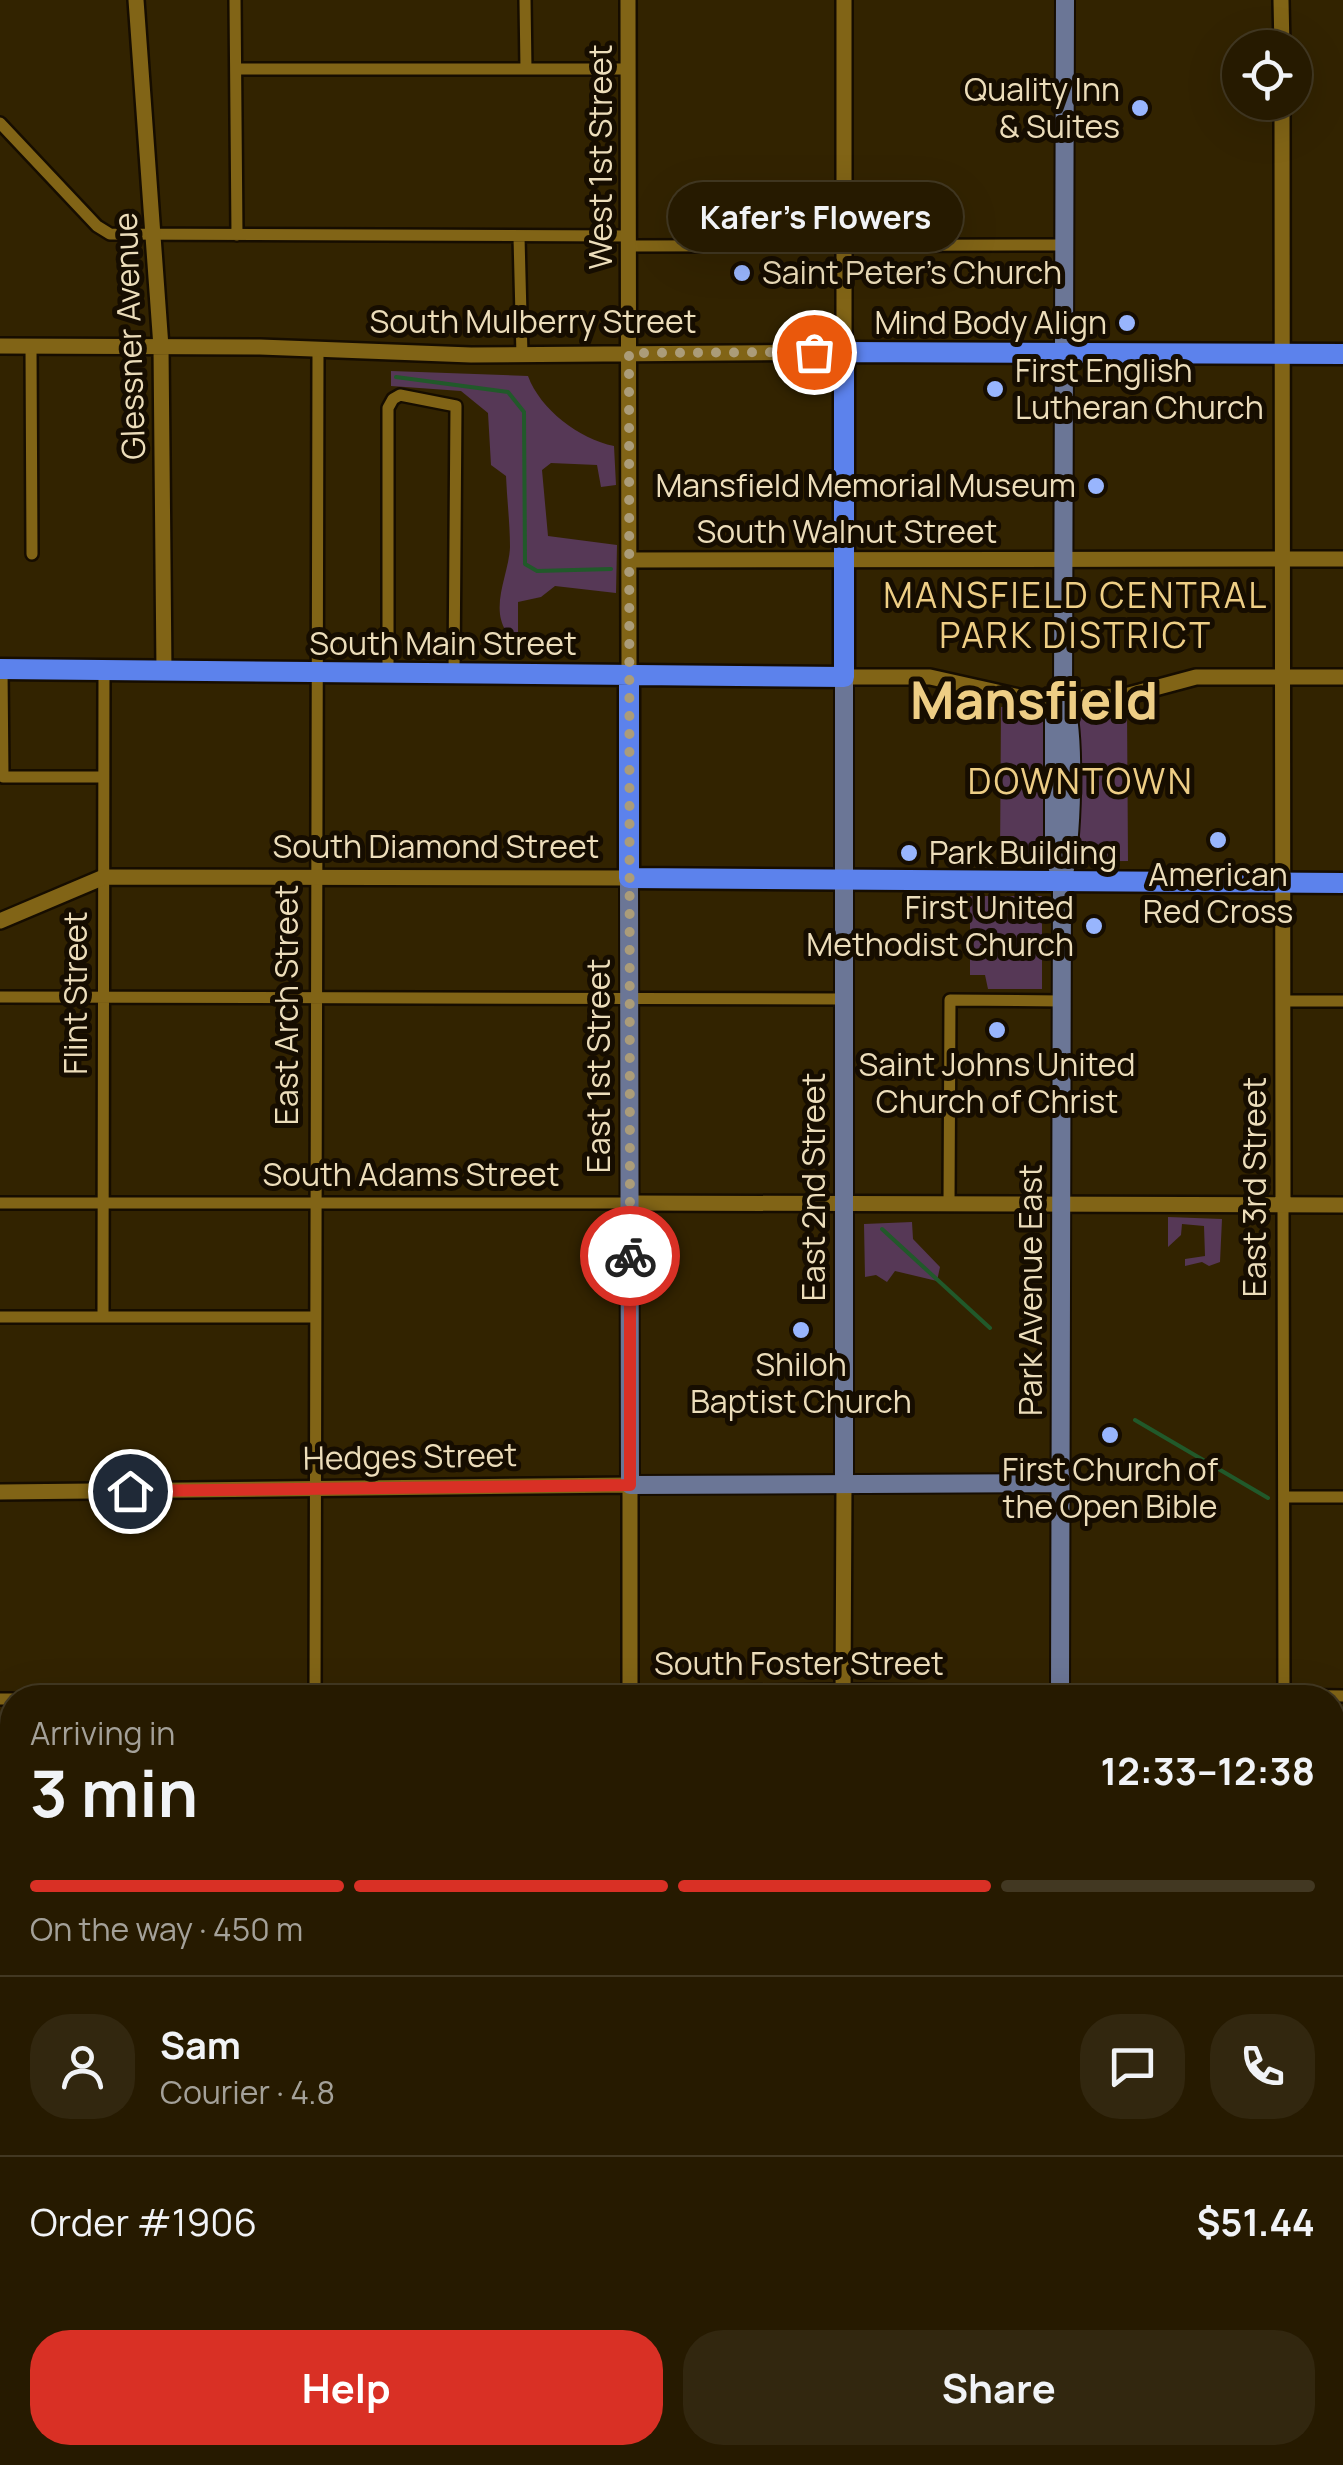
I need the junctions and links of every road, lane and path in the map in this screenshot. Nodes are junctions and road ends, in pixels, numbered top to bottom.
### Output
1 (136, 0) edge
2 (235, 0) edge
3 (525, 0) edge
4 (628, 0) edge
5 (844, 0) edge
6 (1065, 0) edge
7 (1282, 0) edge
8 (1282, 30) edge
9 (628, 68) junction
10 (236, 69) junction
11 (526, 69) junction
12 (1282, 120) edge
13 (0, 123) edge
14 (155, 234) junction
15 (236, 235) junction
16 (519, 237) junction
17 (628, 241) junction
18 (844, 245) junction
19 (1065, 245) junction
20 (0, 346) edge
21 (31, 347) junction
22 (161, 347) junction
23 (318, 351) junction
24 (844, 352) junction
25 (629, 353) junction
26 (1066, 353) junction
27 (1282, 354) junction
28 (1343, 354) edge
29 (522, 355) junction
30 (32, 554) dead end
31 (844, 558) junction
32 (1283, 559) junction
33 (1343, 559) edge
34 (629, 560) junction
35 (1064, 560) junction
36 (6, 666) edge
37 (104, 670) junction
38 (164, 672) junction
39 (316, 673) junction
40 (388, 673) junction
41 (454, 673) junction
42 (629, 674) junction
43 (1343, 676) edge
44 (844, 677) junction
45 (1283, 677) junction
46 (1063, 697) junction
47 (104, 777) junction
48 (104, 877) junction
49 (314, 877) junction
50 (629, 878) junction
51 (844, 881) junction
52 (1062, 882) junction
53 (1283, 883) junction
54 (1343, 883) edge
55 (0, 921) edge
56 (0, 997) edge
57 (314, 997) junction
58 (104, 998) junction
59 (630, 999) junction
60 (844, 999) junction
61 (1062, 1000) junction
62 (1283, 1001) junction
63 (1343, 1001) edge
64 (314, 1201) junction
65 (103, 1202) junction
66 (0, 1203) edge
67 (630, 1204) junction
68 (844, 1204) junction
69 (949, 1204) junction
70 (1062, 1205) junction
71 (1282, 1205) junction
72 (1343, 1205) edge
73 (103, 1316) junction
74 (0, 1317) edge
75 (314, 1317) junction
76 (1060, 1483) junction
77 (844, 1484) junction
78 (630, 1485) junction
79 (314, 1489) junction
80 (0, 1492) edge
81 (1284, 1497) junction
82 (1343, 1497) edge
83 (315, 1685) edge
84 (630, 1685) edge
85 (843, 1685) edge
86 (1060, 1685) edge
87 (1284, 1685) edge

1 - 14 street, Glessner Avenue
2 - 10 street
3 - 11 street
4 - 9 street, West 1st Street
5 - 18 street
6 - 19 main road, Park Avenue East
7 - 8 street
9 - 11 street
9 - 17 street, West 1st Street
10 - 11 street
10 - 15 street
12 - 27 street, East 3rd Street
13 - 14 street
14 - 15 street
14 - 22 street, Glessner Avenue
15 - 16 street
16 - 17 street
16 - 29 street
17 - 18 street
17 - 25 street, West 1st Street
18 - 19 street
18 - 24 street
19 - 26 main road, Park Avenue East
20 - 21 street, South Mulberry Street
21 - 22 street, South Mulberry Street
21 - 30 street
22 - 23 street, South Mulberry Street
22 - 38 street, Glessner Avenue
23 - 29 street, South Mulberry Street
23 - 39 street, East Arch Street
24 - 25 street, South Mulberry Street
24 - 26 highway, South Mulberry Street
24 - 31 highway
25 - 29 street, South Mulberry Street
25 - 34 street, West 1st Street
26 - 27 highway, South Mulberry Street
26 - 35 main road, Park Avenue East
27 - 28 highway, South Mulberry Street
27 - 32 street, East 3rd Street
31 - 34 street, South Walnut Street
31 - 35 street, South Walnut Street
31 - 44 highway
32 - 33 street, South Walnut Street
32 - 35 street, South Walnut Street
32 - 45 street, East 3rd Street
34 - 42 street, West 1st Street
35 - 46 main road, Park Avenue East
36 - 37 highway, South Main Street
36 - 47 street
37 - 38 highway, South Main Street
37 - 47 street, Flint Street
38 - 39 highway, South Main Street
39 - 40 highway, South Main Street
39 - 49 street, East Arch Street
40 - 41 highway, South Main Street
40 - 41 street
41 - 42 highway, South Main Street
42 - 44 highway, South Main Street
42 - 50 highway, East 1st Street
43 - 45 street, South Main Street
44 - 46 street, South Main Street
44 - 51 main road, East 2nd Street
45 - 46 street, South Main Street
45 - 53 street, East 3rd Street
46 - 52 main road, Park Avenue East
47 - 48 street, Flint Street
48 - 49 street, South Diamond Street
48 - 55 street, South Diamond Street
48 - 58 street, Flint Street
49 - 50 street, South Diamond Street
49 - 57 street, East Arch Street
50 - 51 highway, South Diamond Street
50 - 59 main road, East 1st Street
51 - 52 highway, South Diamond Street
51 - 60 main road, East 2nd Street
52 - 53 highway, South Diamond Street
52 - 61 main road, Park Avenue East
53 - 54 highway, South Diamond Street
53 - 62 street, East 3rd Street
56 - 58 street
57 - 58 street
57 - 59 street
57 - 64 street, East Arch Street
58 - 65 street, Flint Street
59 - 60 street
59 - 67 main road, East 1st Street
60 - 68 main road, East 2nd Street
61 - 69 street
61 - 70 main road, Park Avenue East
62 - 63 street
62 - 71 street, East 3rd Street
64 - 65 street, South Adams Street
64 - 67 street, South Adams Street
64 - 75 street, East Arch Street
65 - 66 street, South Adams Street
65 - 73 street, Flint Street
67 - 68 street, South Adams Street
67 - 78 main road, East 1st Street
68 - 69 street, South Adams Street
68 - 77 main road, East 2nd Street
69 - 70 street, South Adams Street
70 - 71 street, South Adams Street
70 - 76 main road, Park Avenue East
71 - 72 street, South Adams Street
71 - 81 street, East 3rd Street
73 - 74 street
73 - 75 street
75 - 79 street, East Arch Street
76 - 77 main road, Hedges Street
76 - 86 main road, Park Avenue East
77 - 78 main road, Hedges Street
77 - 85 street, East 2nd Street
78 - 79 street, Hedges Street
78 - 84 street, East 1st Street
79 - 80 street, Hedges Street
79 - 83 street, East Arch Street
81 - 82 street
81 - 87 street, East 3rd Street

